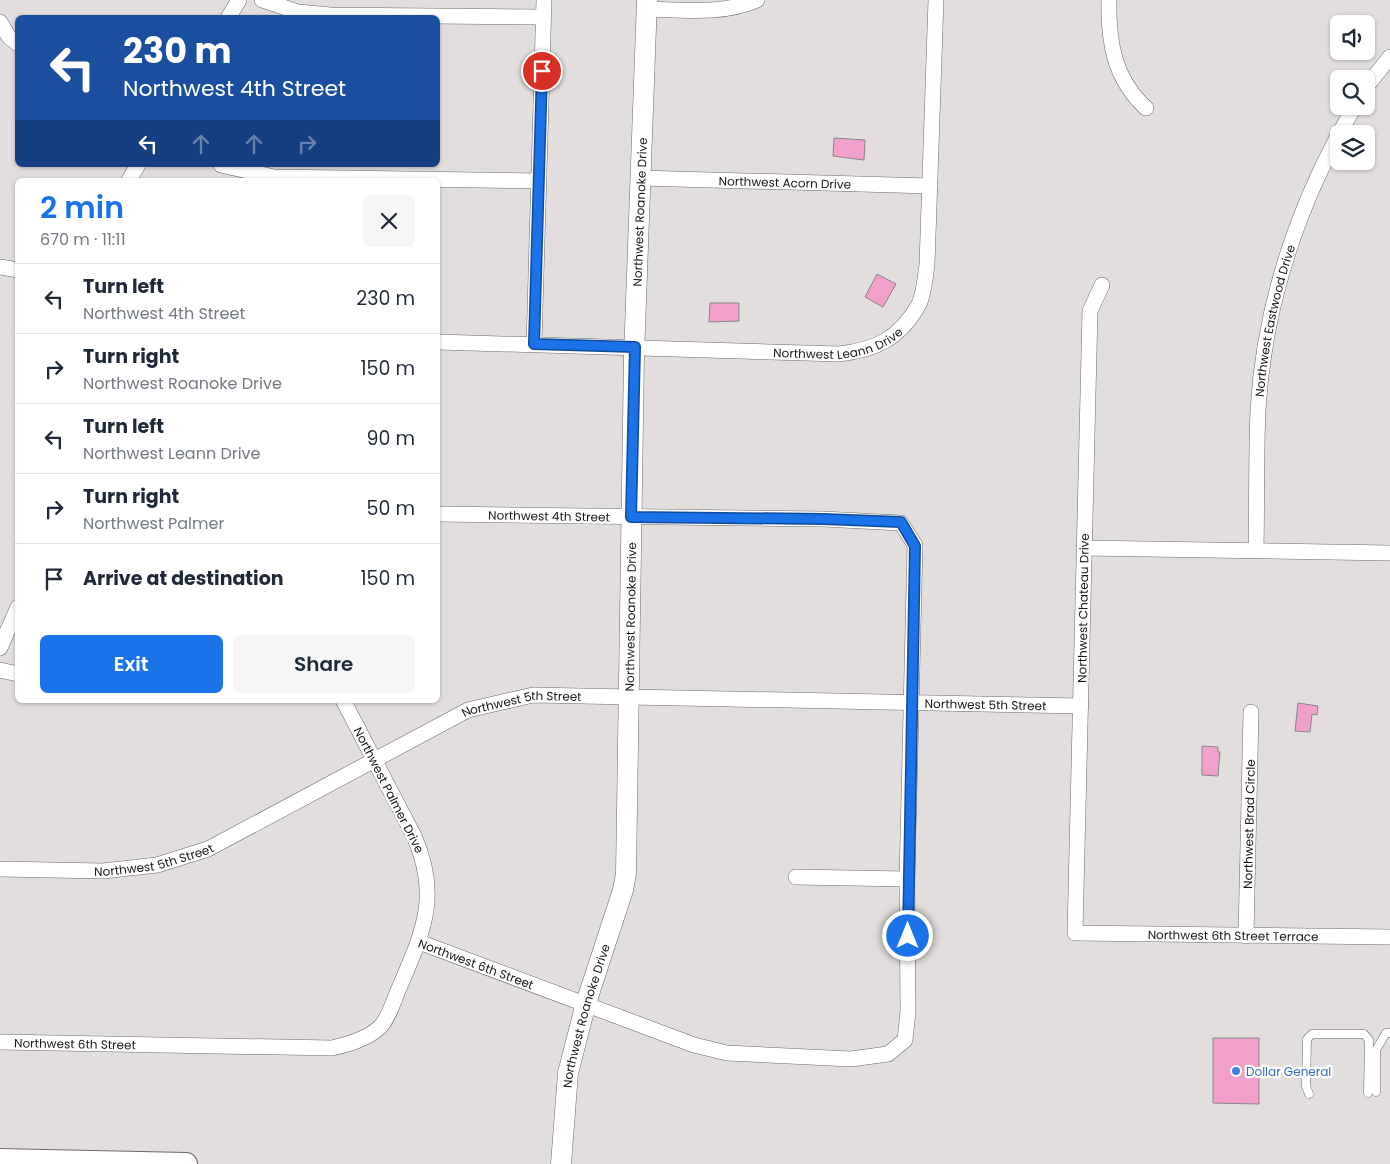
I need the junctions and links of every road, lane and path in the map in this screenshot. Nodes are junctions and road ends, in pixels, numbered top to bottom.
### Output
1 (239, 0) edge
2 (262, 0) edge
3 (544, 0) edge
4 (757, 0) edge
5 (936, 0) edge
6 (1109, 0) edge
7 (647, 4) edge
8 (230, 15) edge
9 (330, 15) edge
10 (440, 16) edge
11 (543, 16) junction
12 (0, 22) edge
13 (15, 42) edge
14 (1390, 57) edge
15 (1375, 76) edge
16 (1146, 108) dead end
17 (1350, 115) edge
18 (137, 167) edge
19 (230, 167) edge
20 (130, 178) edge
21 (340, 178) edge
22 (640, 178) junction
23 (440, 180) edge
24 (539, 181) junction
25 (930, 186) junction
26 (0, 267) edge
27 (15, 270) edge
28 (1102, 286) dead end
29 (440, 342) edge
30 (534, 344) junction
31 (635, 347) junction
32 (440, 514) edge
33 (631, 517) junction
34 (1084, 548) junction
35 (1256, 550) junction
36 (1390, 553) edge
37 (15, 614) edge
38 (0, 648) edge
39 (0, 670) edge
40 (15, 673) edge
41 (627, 697) junction
42 (911, 702) junction
43 (345, 703) edge
44 (1081, 706) junction
45 (1251, 712) dead end
46 (374, 760) junction
47 (0, 869) edge
48 (796, 877) dead end
49 (908, 879) junction
50 (1075, 933) joint
51 (1246, 936) junction
52 (1390, 937) edge
53 (419, 942) junction
54 (586, 1003) junction
55 (1390, 1033) edge
56 (0, 1042) edge
57 (1308, 1094) dead end
58 (0, 1160) edge
59 (151, 1164) edge
60 (186, 1164) edge
61 (561, 1164) edge

1 - 8 street
2 - 9 street
3 - 11 street
4 - 7 street
5 - 25 street, Northwest Leann Drive
6 - 16 street
7 - 22 street, Northwest Roanoke Drive
10 - 11 street
11 - 24 street
12 - 13 street
14 - 15 street
17 - 35 street, Northwest Eastwood Drive
18 - 20 street
19 - 21 street
22 - 25 street, Northwest Acorn Drive
22 - 31 street, Northwest Roanoke Drive
23 - 24 street
24 - 30 street
25 - 31 street, Northwest Leann Drive
26 - 27 street
28 - 34 street, Northwest Chateau Drive
29 - 30 street, Northwest Leann Drive
30 - 31 street, Northwest Leann Drive
31 - 33 street, Northwest Roanoke Drive
32 - 33 street, Northwest 4th Street
33 - 41 street, Northwest Roanoke Drive
33 - 42 street, Northwest 4th Street
34 - 35 street
34 - 44 street, Northwest Chateau Drive
35 - 36 street
37 - 38 street
39 - 40 street
41 - 42 street, Northwest 5th Street
41 - 46 street, Northwest 5th Street
41 - 54 street, Northwest Roanoke Drive
42 - 44 street, Northwest 5th Street
42 - 49 street
43 - 46 street, Northwest Palmer Drive
44 - 50 street, Northwest Chateau Drive
45 - 51 street, Northwest Brad Circle
46 - 47 street, Northwest 5th Street
46 - 53 street, Northwest Palmer Drive
48 - 49 street
49 - 54 street, Northwest 6th Street
50 - 51 street, Northwest 6th Street Terrace
51 - 52 street, Northwest 6th Street Terrace
53 - 54 street, Northwest 6th Street
53 - 56 street, Northwest 6th Street
54 - 61 street, Northwest Roanoke Drive
55 - 57 lane
58 - 59 main road
59 - 60 main road

